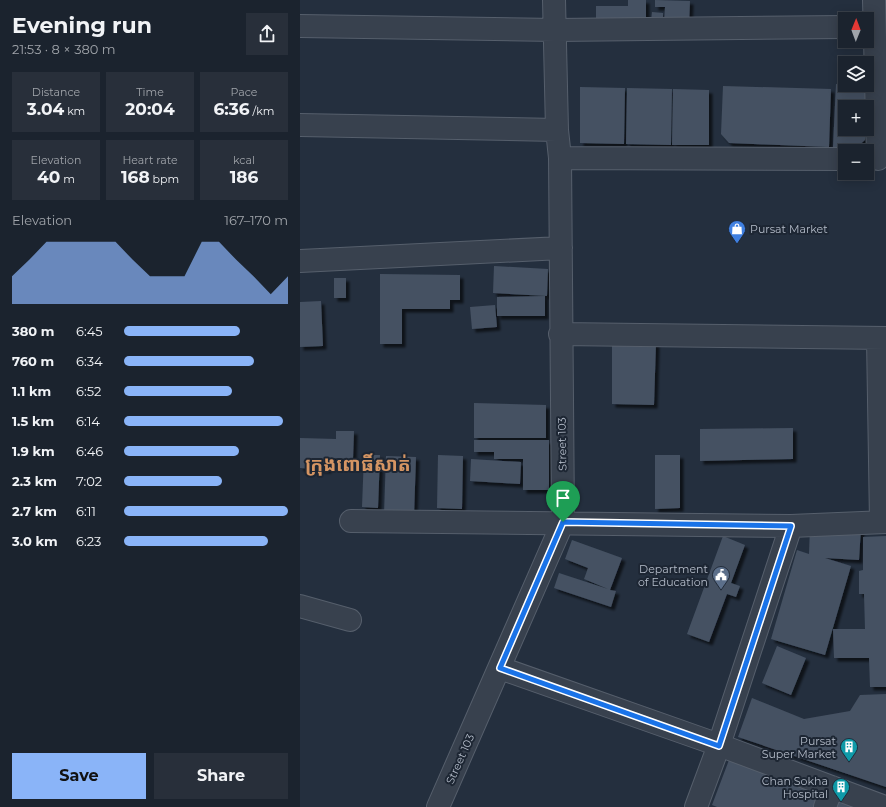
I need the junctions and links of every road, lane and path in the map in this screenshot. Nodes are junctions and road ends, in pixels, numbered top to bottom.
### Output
1 (554, 0) edge
2 (874, 0) edge
3 (873, 12) edge
4 (300, 26) edge
5 (838, 26) edge
6 (556, 30) junction
7 (872, 48) edge
8 (300, 125) edge
9 (557, 130) junction
10 (560, 158) junction
11 (838, 159) edge
12 (877, 159) edge
13 (561, 248) junction
14 (300, 261) edge
15 (560, 334) junction
16 (882, 338) edge
17 (351, 521) dead end
18 (563, 522) junction
19 (883, 522) edge
20 (791, 526) junction
21 (300, 606) edge
22 (350, 620) dead end
23 (500, 668) junction
24 (719, 746) junction
25 (829, 797) edge
26 (438, 807) edge
27 (696, 807) edge
28 (885, 807) edge

1 - 6 street, Street 103
2 - 3 street
4 - 6 street
5 - 6 street
6 - 9 street, Street 103
7 - 12 street
8 - 9 street
9 - 10 street, Street 103
10 - 11 street
10 - 13 street, Street 103
13 - 14 street
13 - 15 street, Street 103
15 - 16 street
15 - 18 street, Street 103
16 - 19 street
17 - 18 street
18 - 20 street
18 - 23 street, Street 103
19 - 20 street
20 - 24 street
21 - 22 street
23 - 24 street
23 - 26 street, Street 103
24 - 25 street
24 - 27 street
25 - 28 street

